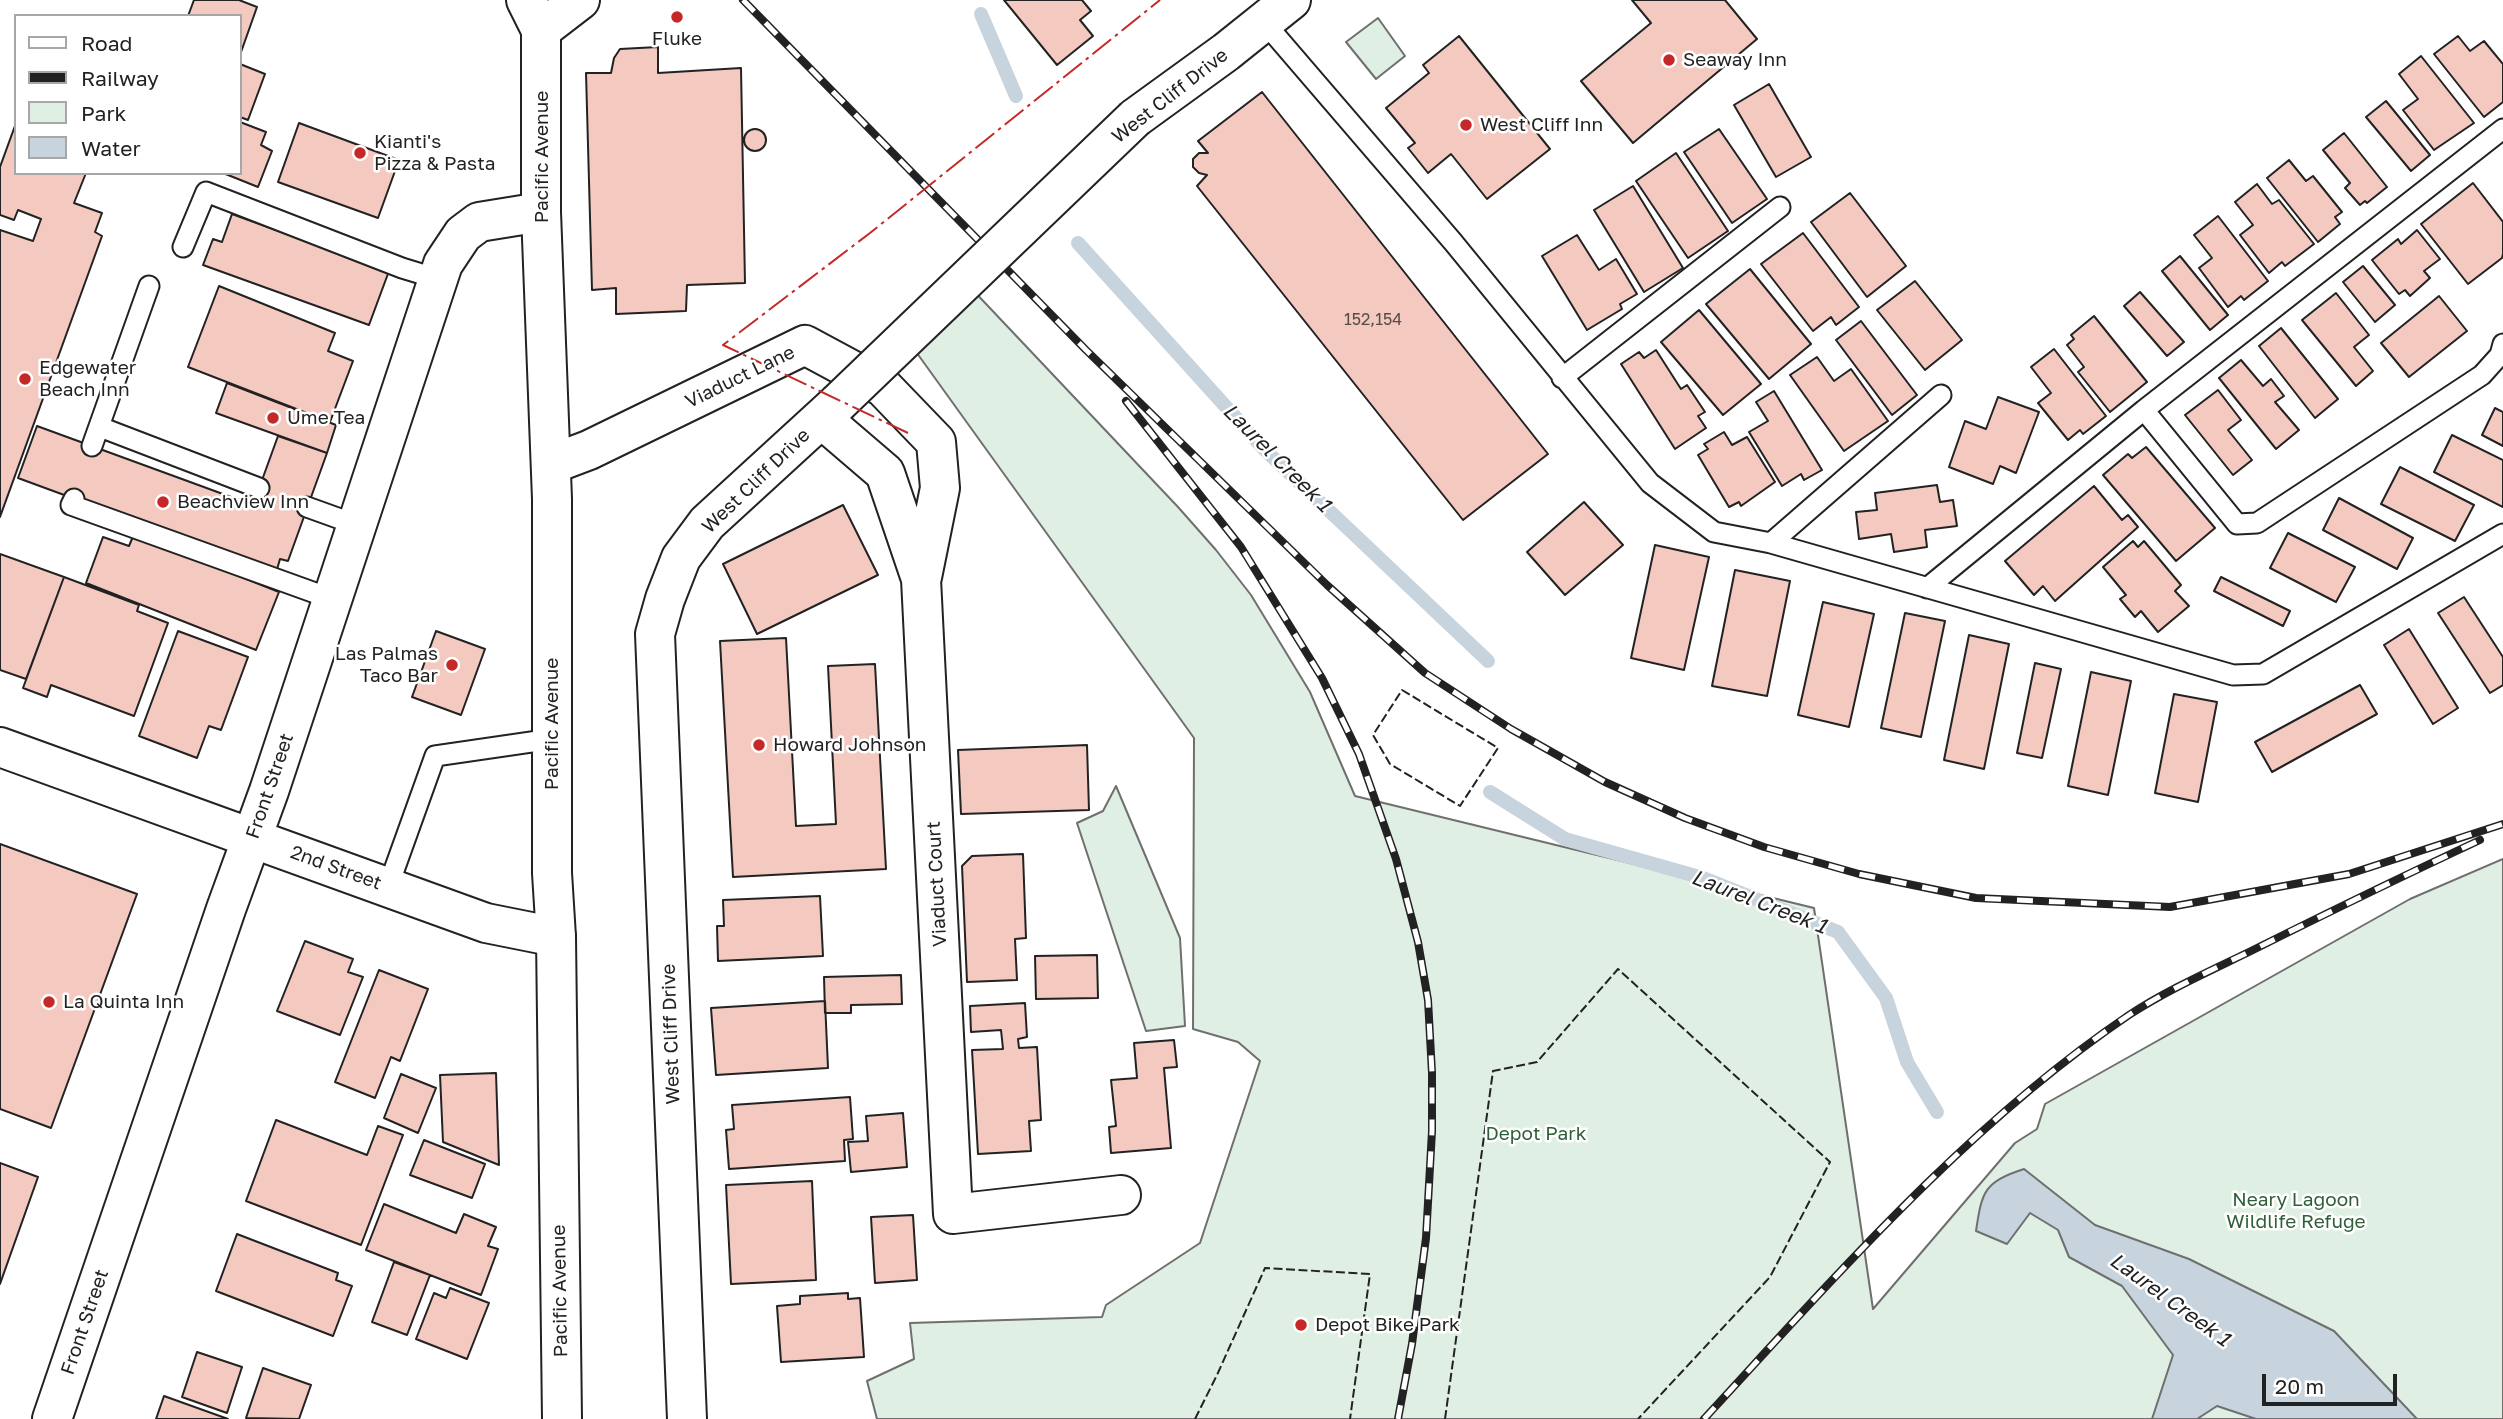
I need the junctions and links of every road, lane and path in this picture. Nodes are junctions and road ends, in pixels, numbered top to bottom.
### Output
1 (580, 0) edge
2 (1272, 7) edge
3 (542, 10) edge
4 (2503, 129) edge
5 (1780, 208) dead end
6 (541, 212) junction
7 (183, 247) dead end
8 (438, 279) junction
9 (149, 286) dead end
10 (2503, 344) edge
11 (1562, 378) junction
12 (1941, 395) dead end
13 (2144, 410) junction
14 (830, 411) junction
15 (100, 427) junction
16 (92, 446) dead end
17 (552, 464) junction
18 (259, 488) dead end
19 (72, 502) dead end
20 (307, 507) dead end
21 (357, 525) junction
22 (2503, 534) edge
23 (1771, 543) junction
24 (921, 579) junction
25 (1927, 588) junction
26 (332, 599) junction
27 (552, 739) junction
28 (0, 747) edge
29 (253, 837) junction
30 (388, 887) junction
31 (556, 937) junction
32 (1121, 1195) dead end
33 (52, 1419) edge
34 (562, 1419) edge
35 (687, 1419) edge

1 - 3 street
2 - 11 lane
2 - 14 street, West Cliff Drive, bridge
3 - 6 street, Pacific Avenue
4 - 13 lane
5 - 11 lane
6 - 8 street, Front Street
6 - 17 street, Pacific Avenue
7 - 8 lane
8 - 21 street, Front Street
9 - 15 lane
10 - 13 lane
11 - 23 lane
12 - 23 lane
13 - 25 lane
14 - 24 street, Viaduct Court
14 - 35 street, West Cliff Drive
15 - 16 lane
15 - 18 lane
17 - 24 street, Viaduct Lane
17 - 27 street, Pacific Avenue
19 - 26 lane
20 - 21 lane
21 - 26 street, Front Street
22 - 25 lane
23 - 25 lane
24 - 32 street, Viaduct Court
26 - 29 street, Front Street
27 - 30 lane
27 - 31 street, Pacific Avenue
28 - 29 street, 2nd Street
29 - 30 street, 2nd Street
29 - 33 street, Front Street
30 - 31 street, 2nd Street
31 - 34 street, Pacific Avenue

